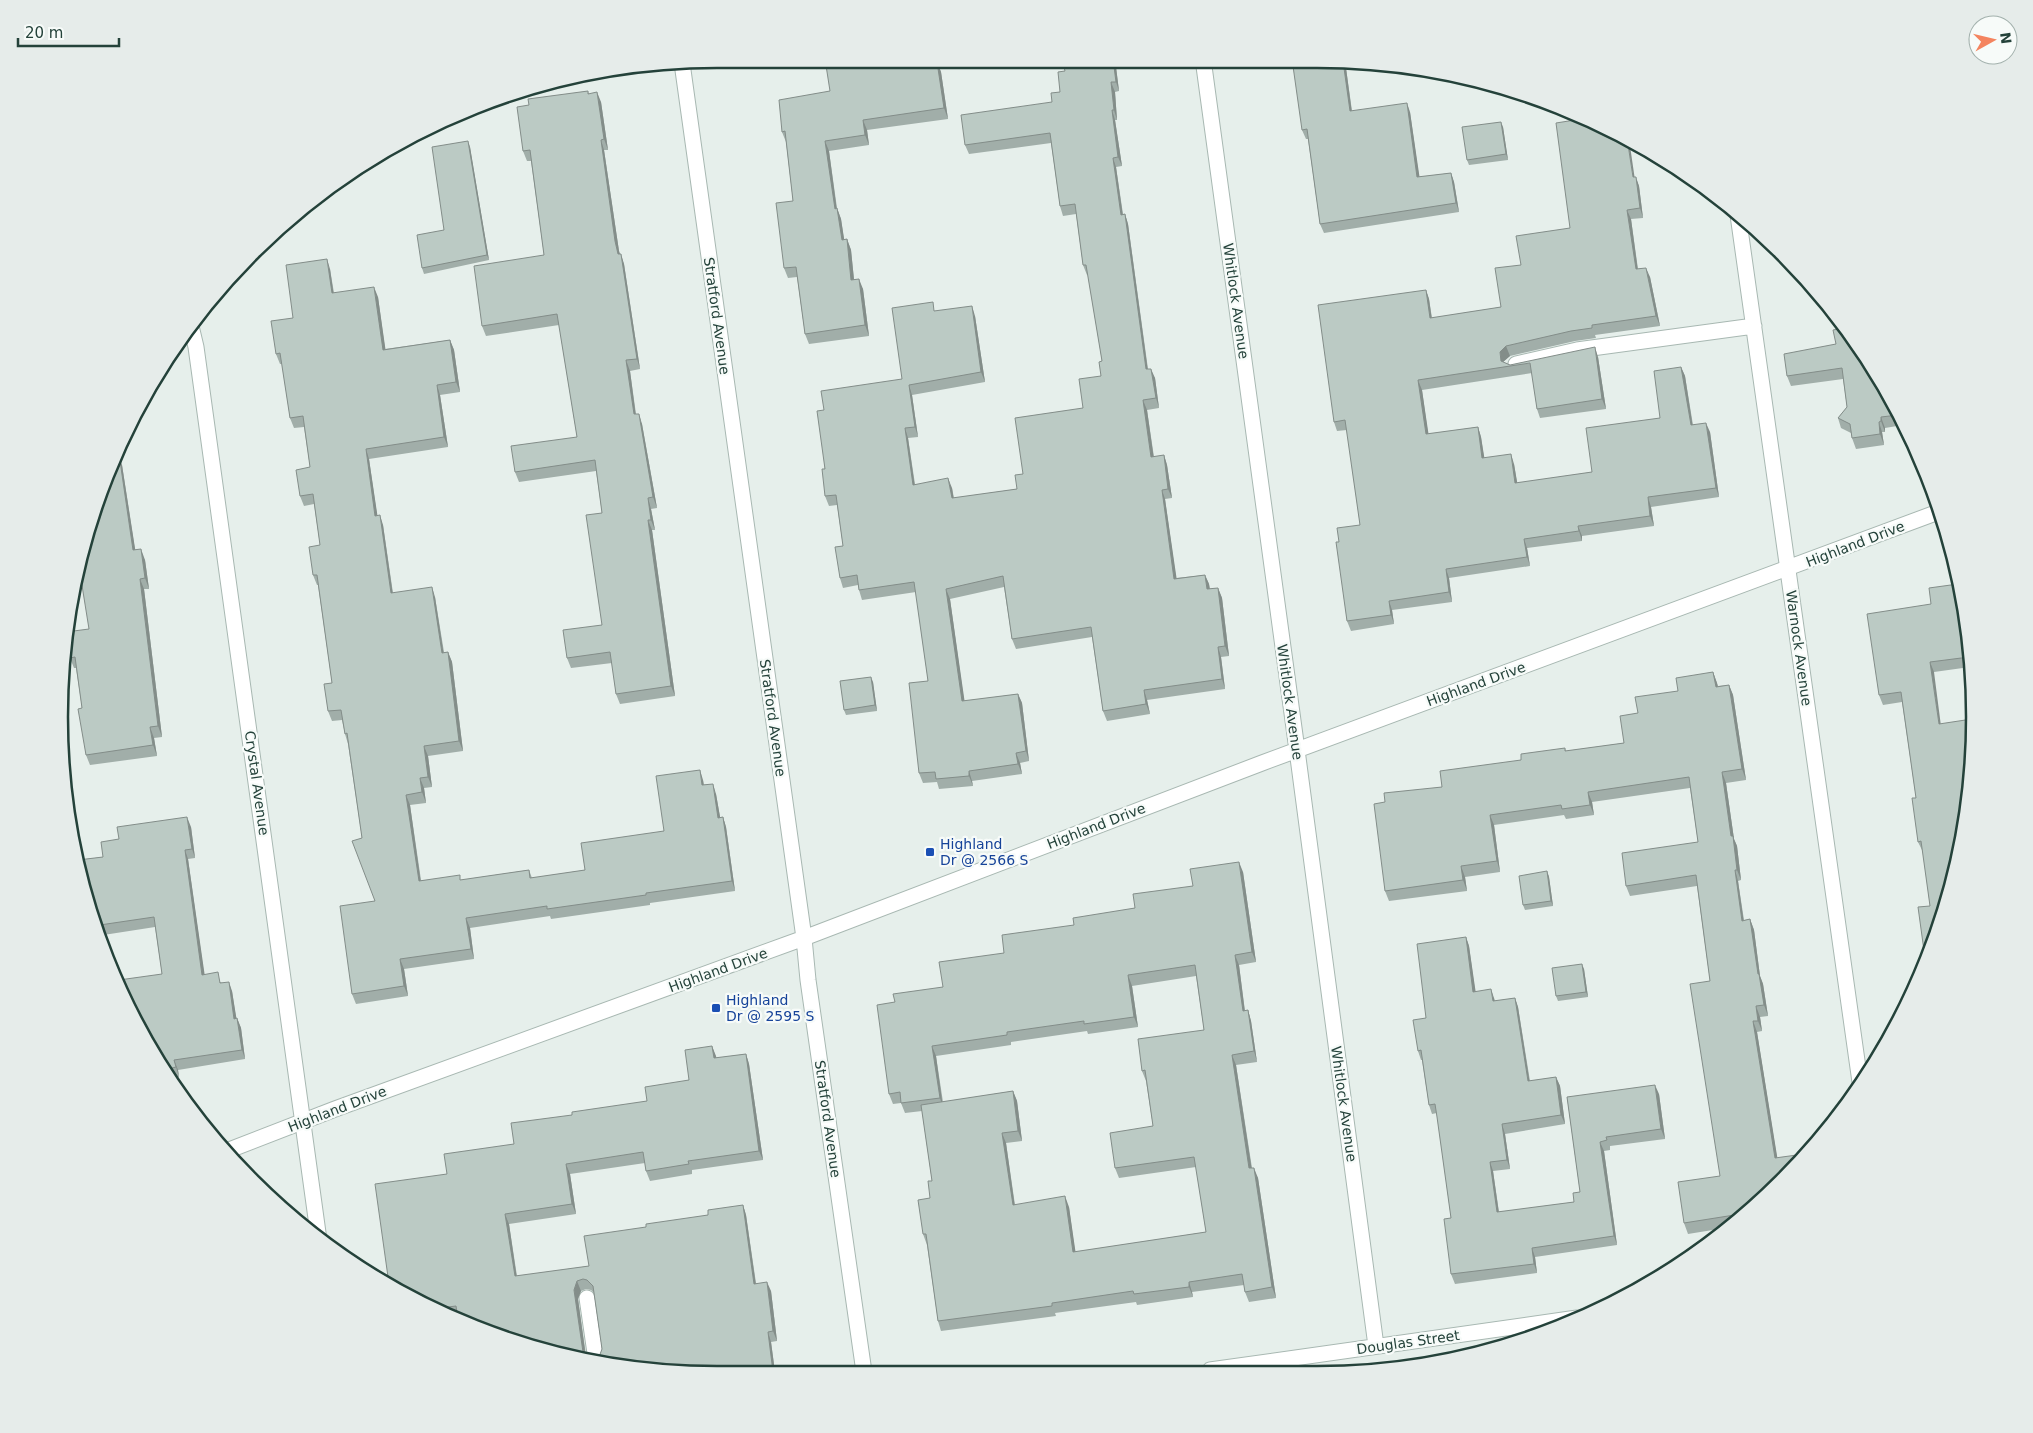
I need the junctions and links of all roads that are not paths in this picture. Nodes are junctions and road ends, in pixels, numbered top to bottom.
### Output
1 (1204, 68) edge
2 (683, 69) edge
3 (1739, 225) edge
4 (1754, 326) junction
5 (193, 334) edge
6 (1512, 365) edge
7 (1933, 515) edge
8 (1788, 569) junction
9 (1297, 750) junction
10 (804, 938) junction
11 (1859, 1073) edge
12 (302, 1121) junction
13 (233, 1148) edge
14 (317, 1228) edge
15 (587, 1298) dead end
16 (1549, 1322) edge
17 (1376, 1346) junction
18 (595, 1354) edge
19 (863, 1366) edge
20 (1238, 1366) edge

1 - 9 street, Whitlock Avenue
2 - 10 street, Stratford Avenue
3 - 4 street, Warnock Avenue
4 - 6 street
4 - 8 street, Warnock Avenue
5 - 12 street, Crystal Avenue
7 - 8 street, Highland Drive
8 - 9 street, Highland Drive
8 - 11 street, Warnock Avenue
9 - 10 street, Highland Drive
9 - 17 street, Whitlock Avenue
10 - 12 street, Highland Drive
10 - 19 street, Stratford Avenue
12 - 13 street, Highland Drive
12 - 14 street, Crystal Avenue
15 - 18 street
16 - 17 street, Douglas Street
17 - 20 street, Douglas Street

